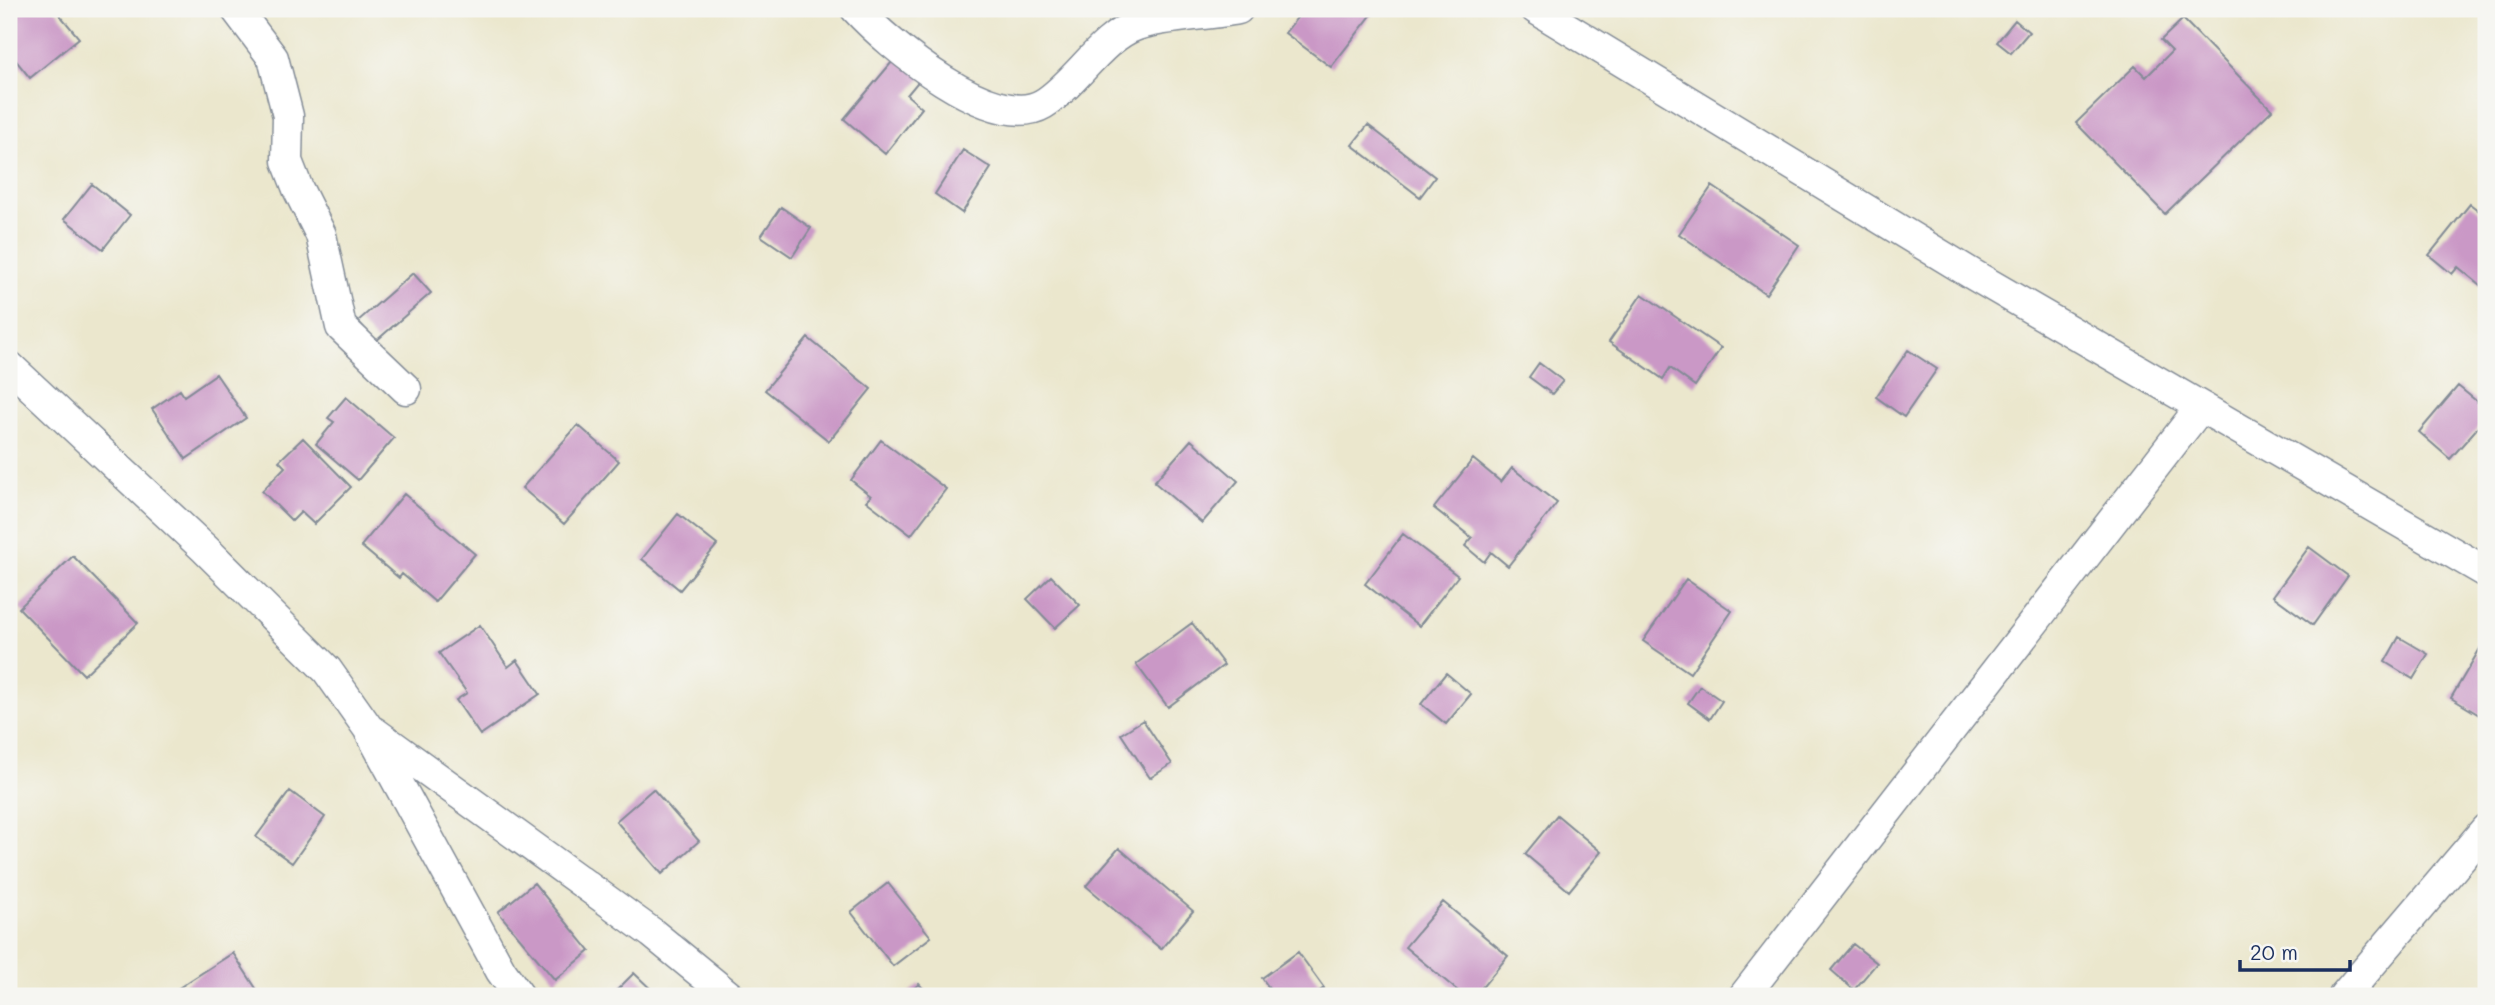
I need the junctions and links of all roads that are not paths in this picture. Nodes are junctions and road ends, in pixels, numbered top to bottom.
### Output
1 (236, 9) edge
2 (856, 9) edge
3 (1238, 9) edge
4 (1549, 13) edge
5 (9, 366) edge
6 (406, 389) dead end
7 (2200, 408) junction
8 (2486, 572) edge
9 (368, 728) junction
10 (2486, 829) edge
11 (519, 996) edge
12 (729, 996) edge
13 (1744, 996) edge
14 (2344, 996) edge

1 - 6 street
2 - 3 street
4 - 7 street
5 - 9 street
7 - 8 street
7 - 13 street
9 - 11 street
9 - 12 street
10 - 14 street

